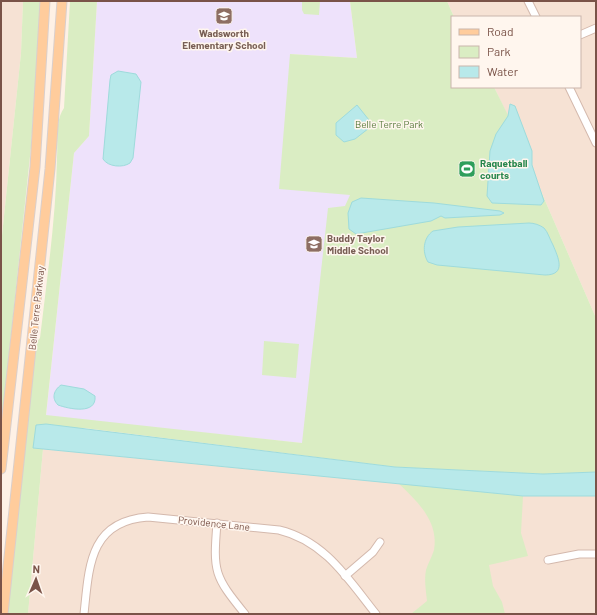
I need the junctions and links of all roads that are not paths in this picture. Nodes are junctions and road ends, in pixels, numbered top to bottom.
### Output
1 (45, 1) edge
2 (62, 1) edge
3 (528, 1) edge
4 (536, 16) edge
5 (596, 28) edge
6 (581, 36) edge
7 (569, 88) edge
8 (596, 142) edge
9 (1, 469) edge
10 (217, 523) junction
11 (380, 542) dead end
12 (596, 554) edge
13 (548, 560) dead end
14 (346, 576) junction
15 (3, 614) edge
16 (84, 614) edge
17 (245, 614) edge
18 (376, 614) edge

1 - 9 main road, Belle Terre Parkway
2 - 15 main road, Belle Terre Parkway
3 - 4 street
5 - 6 street
7 - 8 street
10 - 14 street, Providence Lane
10 - 16 street, Providence Lane
10 - 17 street
11 - 14 street
12 - 13 street
14 - 18 street, Providence Lane

